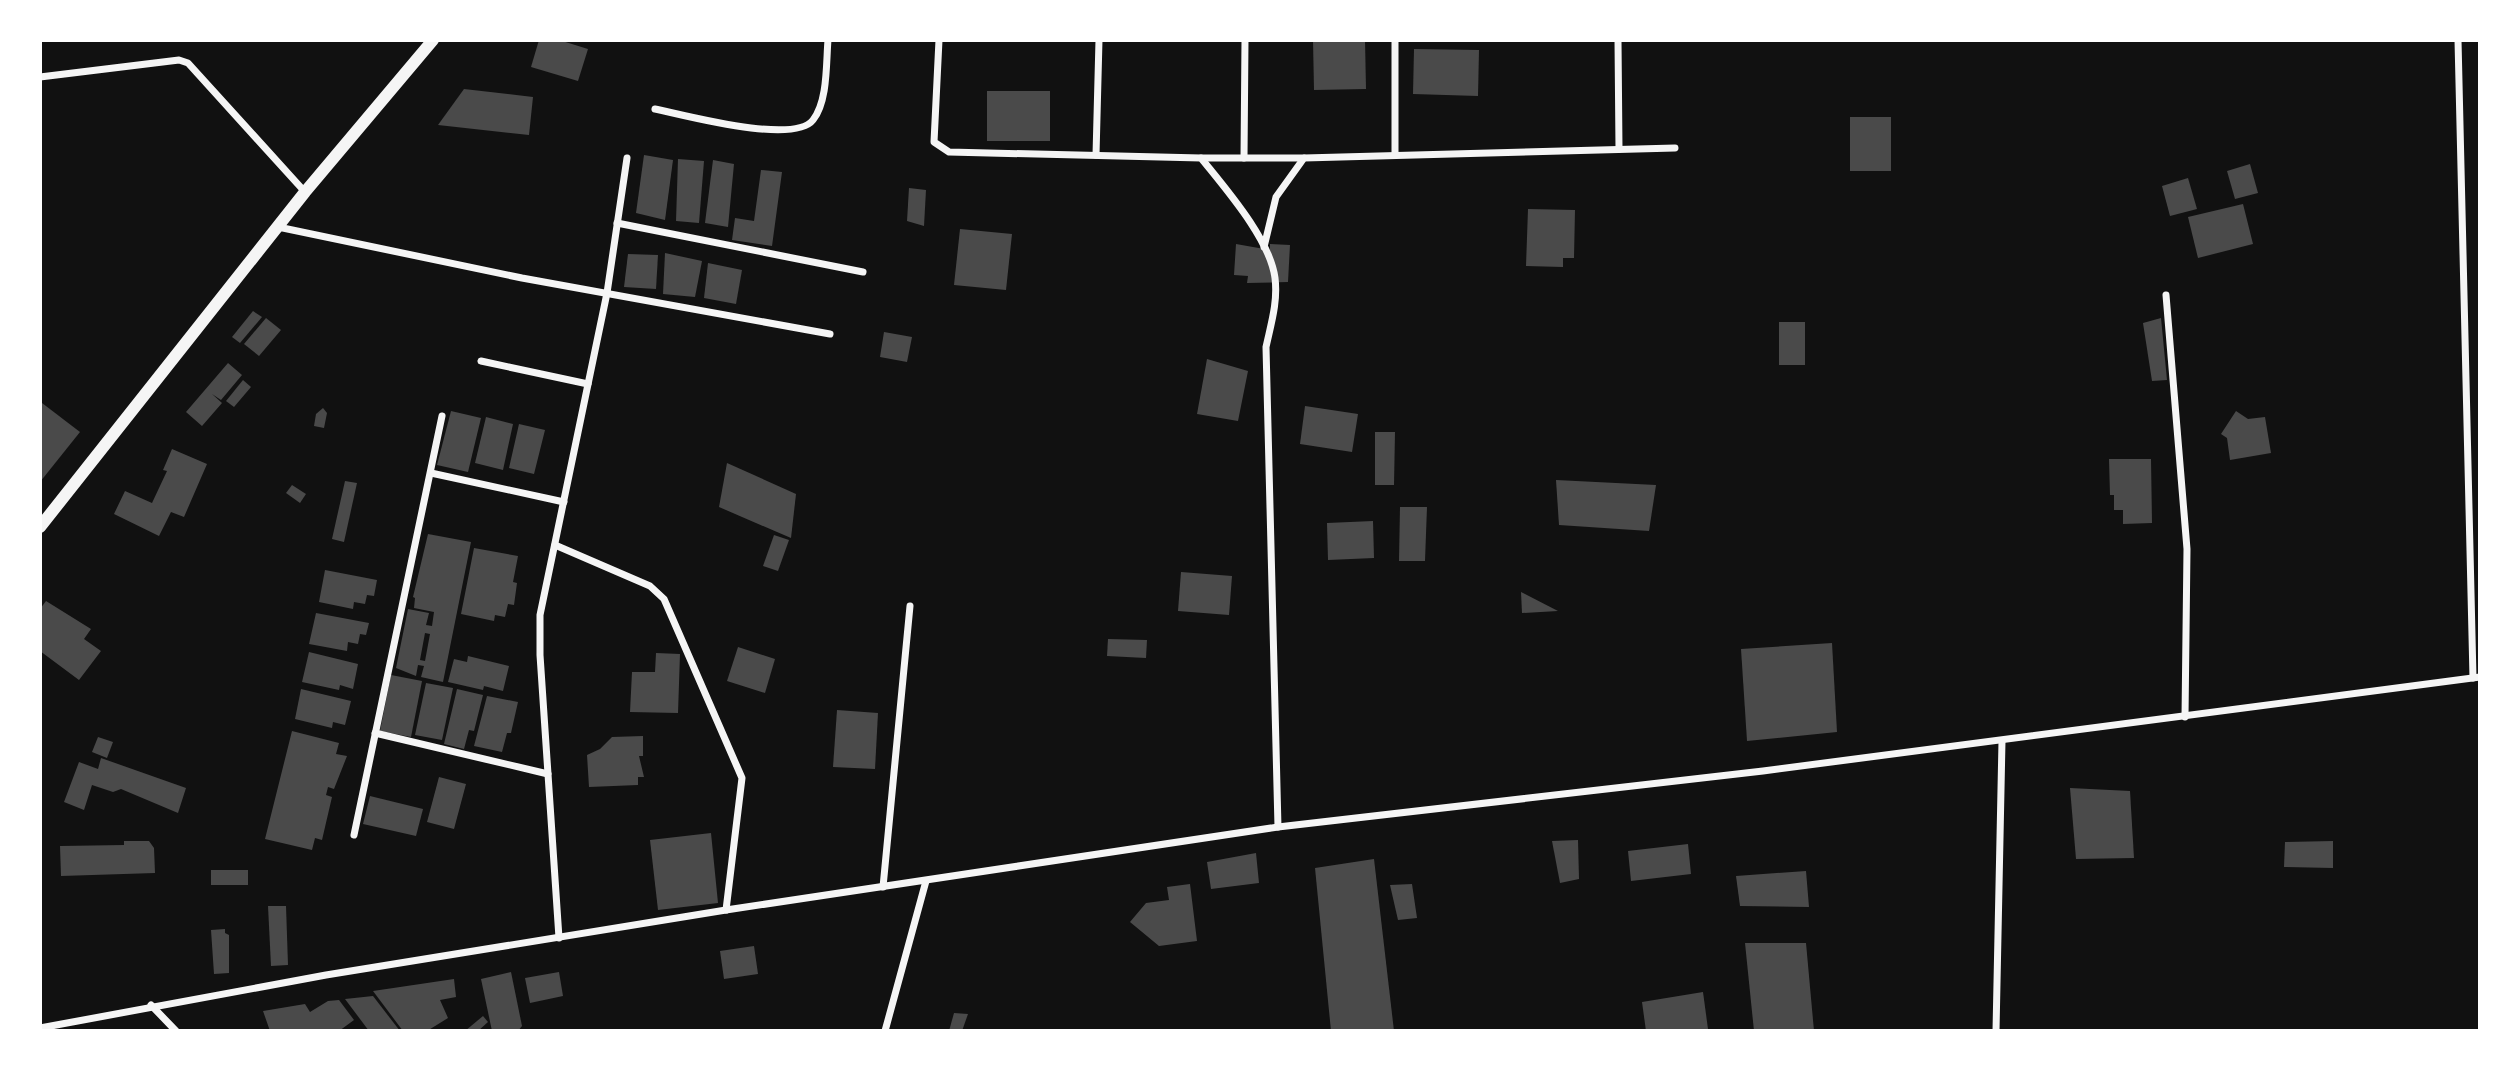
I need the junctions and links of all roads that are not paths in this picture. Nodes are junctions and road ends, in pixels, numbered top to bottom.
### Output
1 (433, 40) edge
2 (828, 40) edge
3 (939, 40) edge
4 (1099, 40) edge
5 (1245, 40) edge
6 (1395, 40) edge
7 (1618, 40) edge
8 (2458, 40) edge
9 (40, 77) edge
10 (655, 109) dead end
11 (1675, 148) dead end
12 (1619, 149) junction
13 (1395, 154) junction
14 (1096, 155) junction
15 (1201, 158) junction
16 (1244, 158) junction
17 (1304, 158) junction
18 (627, 159) dead end
19 (304, 192) junction
20 (617, 223) junction
21 (277, 227) junction
22 (1264, 247) junction
23 (863, 272) dead end
24 (607, 293) junction
25 (2166, 295) dead end
26 (830, 334) dead end
27 (481, 361) dead end
28 (588, 384) junction
29 (442, 416) dead end
30 (431, 473) junction
31 (564, 502) junction
32 (40, 527) edge
33 (555, 545) junction
34 (910, 606) dead end
35 (2477, 677) edge
36 (2185, 717) junction
37 (375, 733) junction
38 (2002, 741) junction
39 (548, 774) junction
40 (1278, 827) junction
41 (355, 835) dead end
42 (926, 881) junction
43 (883, 887) junction
44 (726, 910) junction
45 (559, 938) junction
46 (151, 1005) junction
47 (40, 1028) edge
48 (176, 1031) edge
49 (885, 1031) edge
50 (1996, 1031) edge

1 - 19 main road
2 - 10 street
3 - 14 street
4 - 14 street
5 - 16 street
6 - 13 street
7 - 12 street
8 - 35 street
9 - 19 street
11 - 12 street
12 - 13 street
13 - 17 street
14 - 15 street
15 - 16 street
15 - 22 street
16 - 17 street
17 - 22 street
18 - 20 street
19 - 21 main road
20 - 23 street
20 - 24 street
21 - 24 street
21 - 32 main road
22 - 40 street
24 - 26 street
24 - 28 street
25 - 36 street
27 - 28 street
28 - 31 street
29 - 30 street
30 - 31 street
30 - 37 street
31 - 33 street
33 - 39 street
33 - 44 street
34 - 43 street
35 - 36 street
36 - 38 street
37 - 39 street
37 - 41 street
38 - 40 street
38 - 50 street
39 - 45 street
40 - 42 street
42 - 43 street
42 - 49 street
43 - 44 street
44 - 45 street
45 - 46 street
46 - 47 street
46 - 48 street

